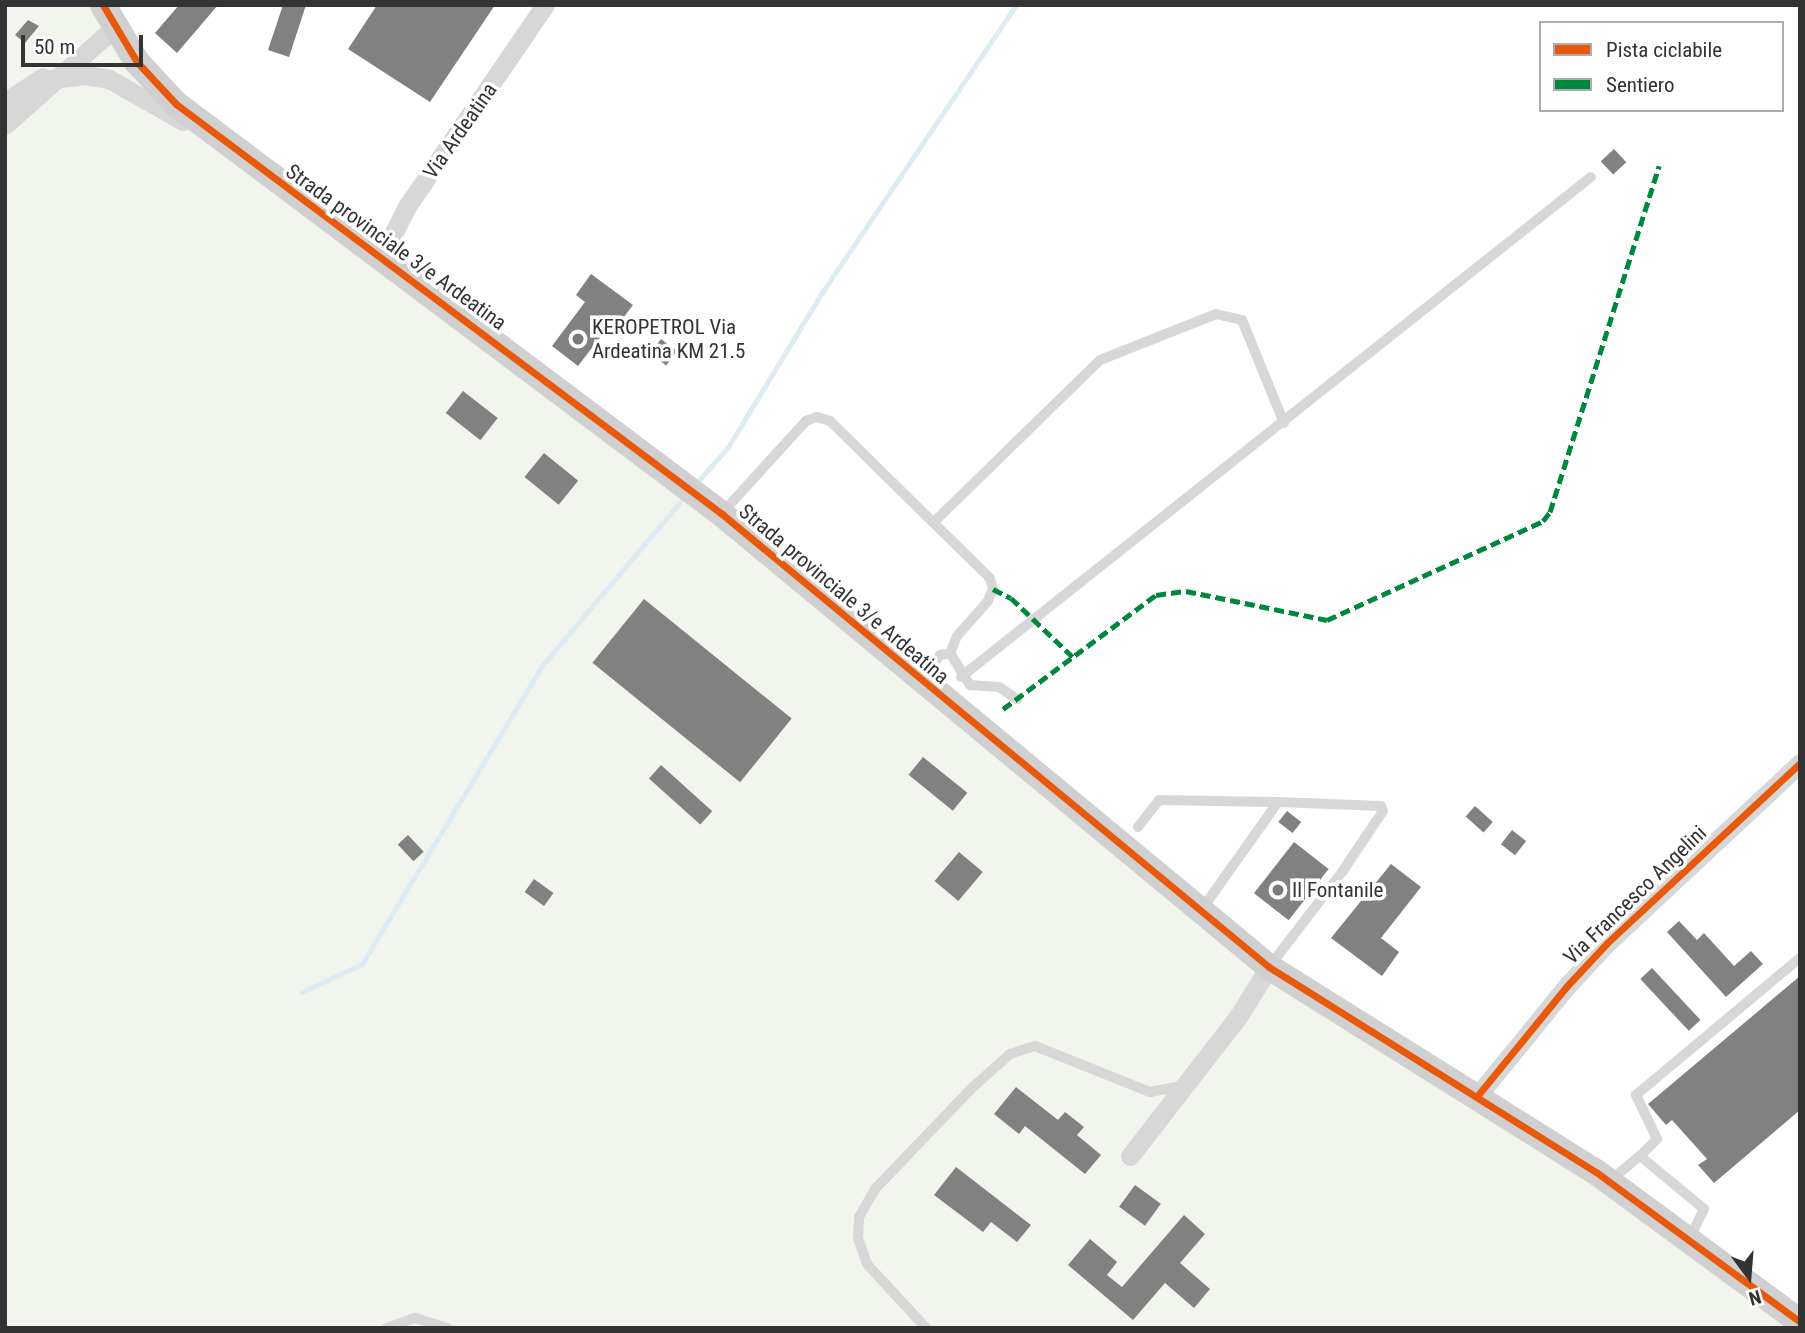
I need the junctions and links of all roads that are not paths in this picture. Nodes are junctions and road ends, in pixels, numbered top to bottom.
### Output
1 (545, 5) edge
2 (109, 16) edge
3 (75, 60) junction
4 (52, 79) junction
5 (5, 102) edge
6 (5, 125) edge
7 (263, 171) junction
8 (1591, 177) dead end
9 (389, 263) junction
10 (1284, 423) junction
11 (722, 514) junction
12 (934, 522) junction
13 (950, 653) junction
14 (961, 677) junction
15 (921, 682) junction
16 (1017, 699) dead end
17 (1800, 763) edge
18 (1278, 802) junction
19 (1138, 827) dead end
20 (1199, 913) junction
21 (1800, 958) edge
22 (1269, 967) junction
23 (1186, 1083) junction
24 (1478, 1095) junction
25 (1130, 1156) dead end
26 (1640, 1156) junction
27 (1609, 1182) junction
28 (1688, 1240) junction
29 (1800, 1322) edge
30 (387, 1328) edge
31 (447, 1328) edge
32 (926, 1328) edge

1 - 9 street, Via Ardeatina
2 - 3 street
2 - 7 main road, Strada provinciale 3/e Ardeatina
3 - 4 street
3 - 5 street
4 - 6 street
4 - 7 street
7 - 9 main road, Strada provinciale 3/e Ardeatina
8 - 10 lane
9 - 11 main road, Strada provinciale 3/e Ardeatina
10 - 12 lane
10 - 14 lane
11 - 12 lane
11 - 15 main road, Strada provinciale 3/e Ardeatina
12 - 13 lane
13 - 14 lane
13 - 15 lane
14 - 16 lane
15 - 20 main road, Strada provinciale 3/e Ardeatina
17 - 24 street, Via Francesco Angelini
18 - 19 lane
18 - 20 lane
18 - 22 lane
20 - 22 main road, Strada provinciale 3/e Ardeatina
21 - 26 lane
22 - 23 street
22 - 24 main road, Strada provinciale 3/e Ardeatina
23 - 25 street
23 - 32 lane
24 - 27 main road, Strada provinciale 3/e Ardeatina
26 - 27 lane
26 - 28 lane
27 - 28 main road, Strada provinciale 3/e Ardeatina
28 - 29 main road, Strada provinciale 3/e Ardeatina
30 - 31 lane

